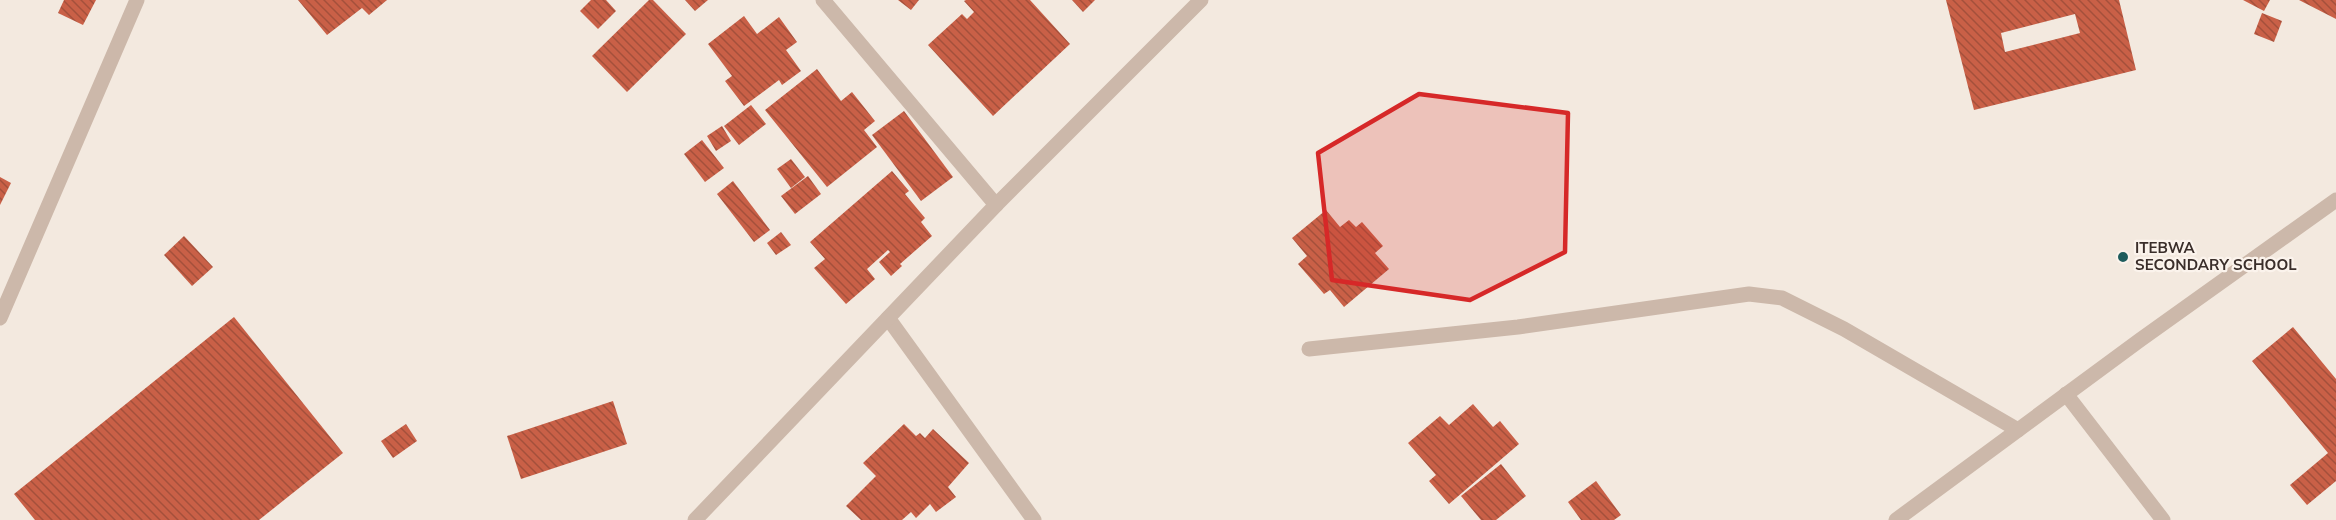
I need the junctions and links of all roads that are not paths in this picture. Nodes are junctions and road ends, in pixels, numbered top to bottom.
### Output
1 (137, 0) edge
2 (823, 0) edge
3 (1201, 0) edge
4 (2336, 200) edge
5 (996, 205) junction
6 (0, 318) edge
7 (888, 318) junction
8 (1309, 349) dead end
9 (2067, 394) junction
10 (2018, 430) junction
11 (695, 520) edge
12 (1034, 520) edge
13 (1896, 520) edge
14 (2163, 520) edge

1 - 6 street
2 - 5 street
3 - 5 street
4 - 9 street
5 - 7 street
7 - 11 street
7 - 12 street
8 - 10 street
9 - 10 street
9 - 14 street
10 - 13 street

